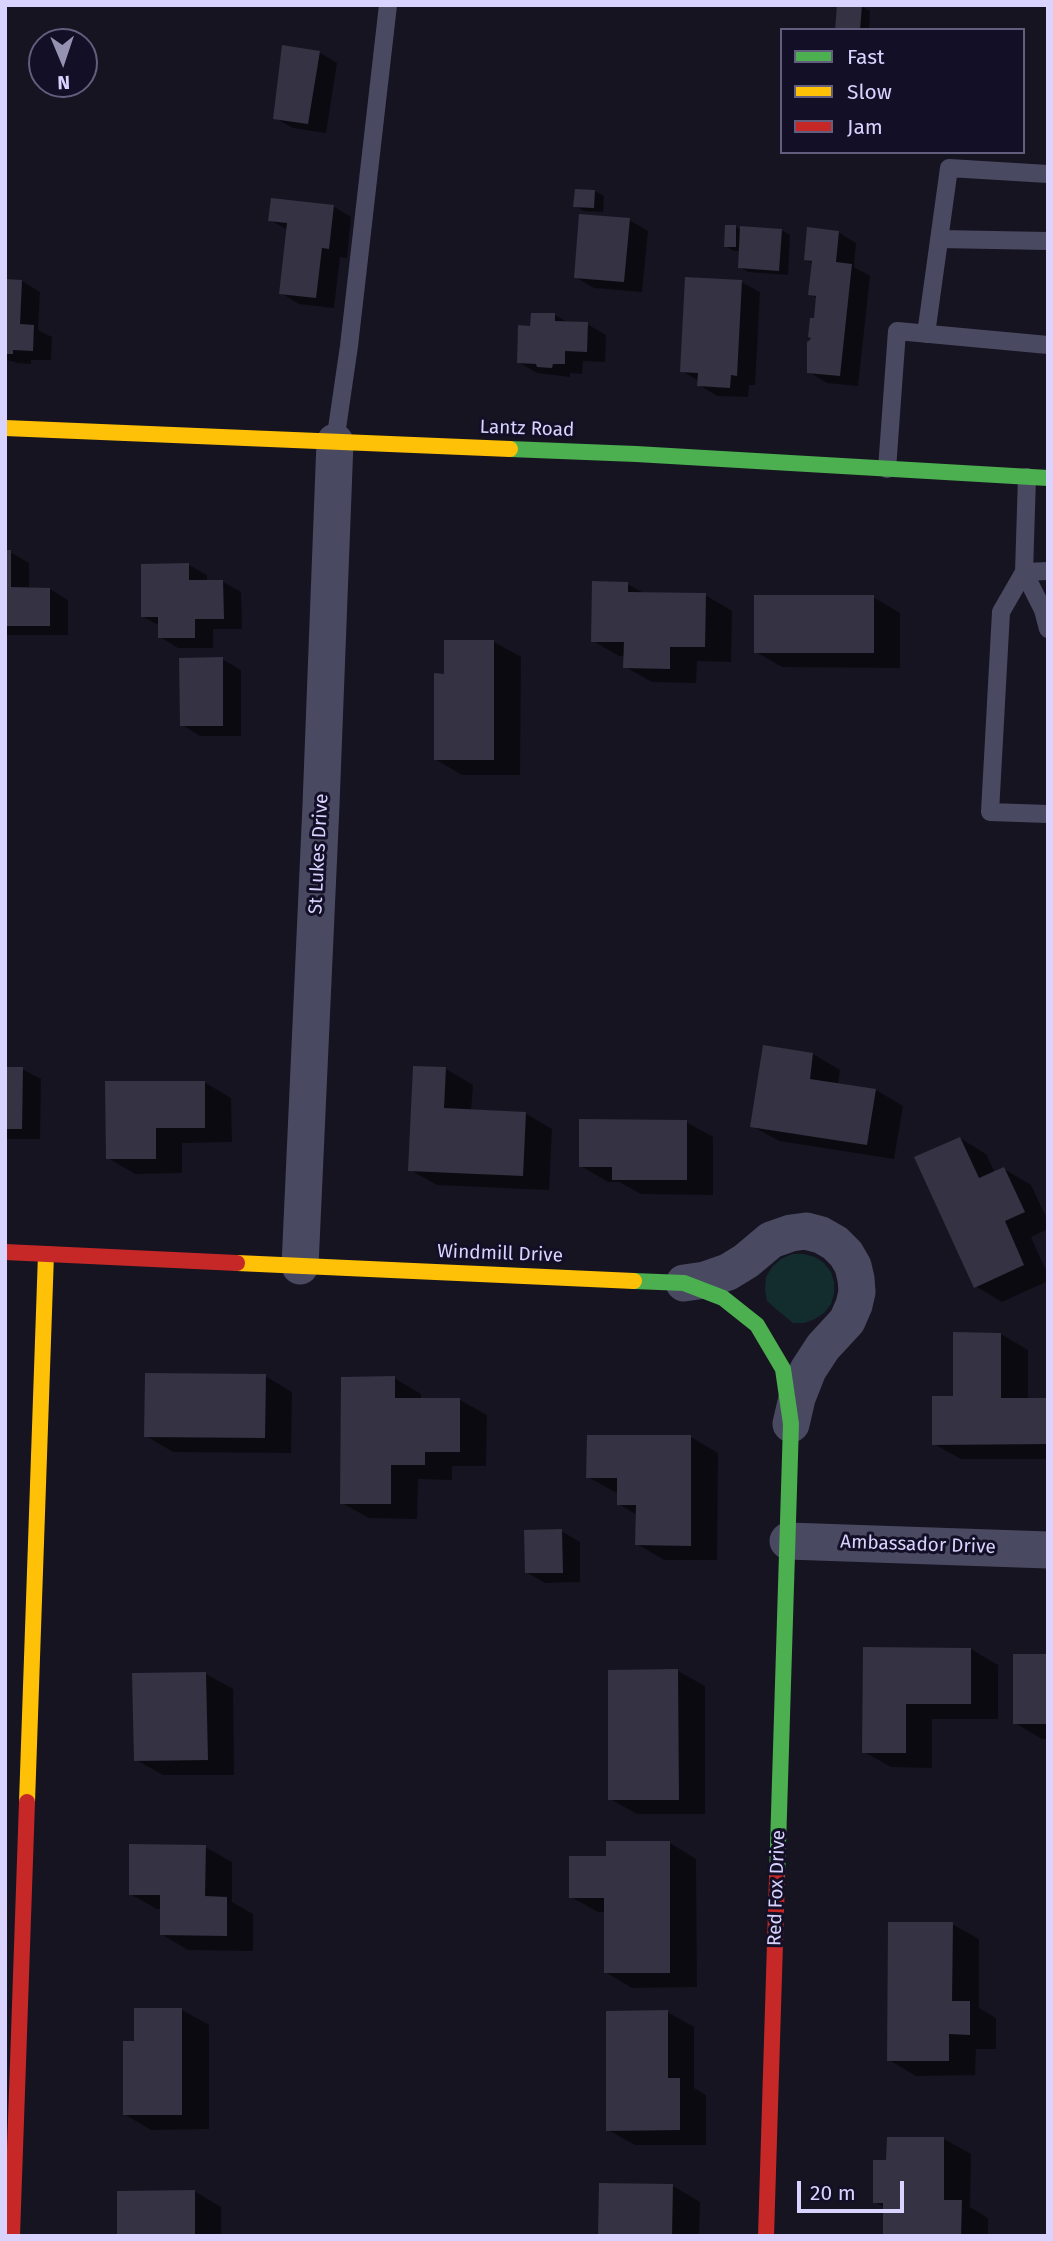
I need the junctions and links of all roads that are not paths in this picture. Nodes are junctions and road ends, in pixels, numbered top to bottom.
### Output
1 (388, 5) edge
2 (1048, 174) edge
3 (939, 239) junction
4 (1048, 241) edge
5 (926, 334) junction
6 (1048, 345) edge
7 (5, 428) edge
8 (335, 442) junction
9 (887, 469) junction
10 (1027, 477) junction
11 (1048, 478) edge
12 (1048, 571) edge
13 (1024, 572) junction
14 (1048, 629) edge
15 (1048, 814) edge
16 (5, 1252) edge
17 (46, 1254) junction
18 (300, 1266) junction
19 (684, 1283) junction
20 (791, 1424) junction
21 (788, 1541) junction
22 (1048, 1549) edge
23 (12, 2236) edge
24 (766, 2236) edge

1 - 8 lane
2 - 3 lane
3 - 4 lane
3 - 5 lane
5 - 6 lane
5 - 9 lane
7 - 8 street, Lantz Road
8 - 9 street, Lantz Road
8 - 18 street, St Lukes Drive
9 - 10 street, Lantz Road
10 - 11 street, Lantz Road
10 - 13 lane
12 - 13 lane
13 - 14 lane
13 - 15 lane
16 - 17 street, Windmill Drive
17 - 18 street, Windmill Drive
17 - 23 street
18 - 19 street, Windmill Drive
19 - 20 street, Windmill Drive
19 - 20 street
20 - 21 street, Windmill Drive
21 - 22 street, Ambassador Drive
21 - 24 street, Red Fox Drive

